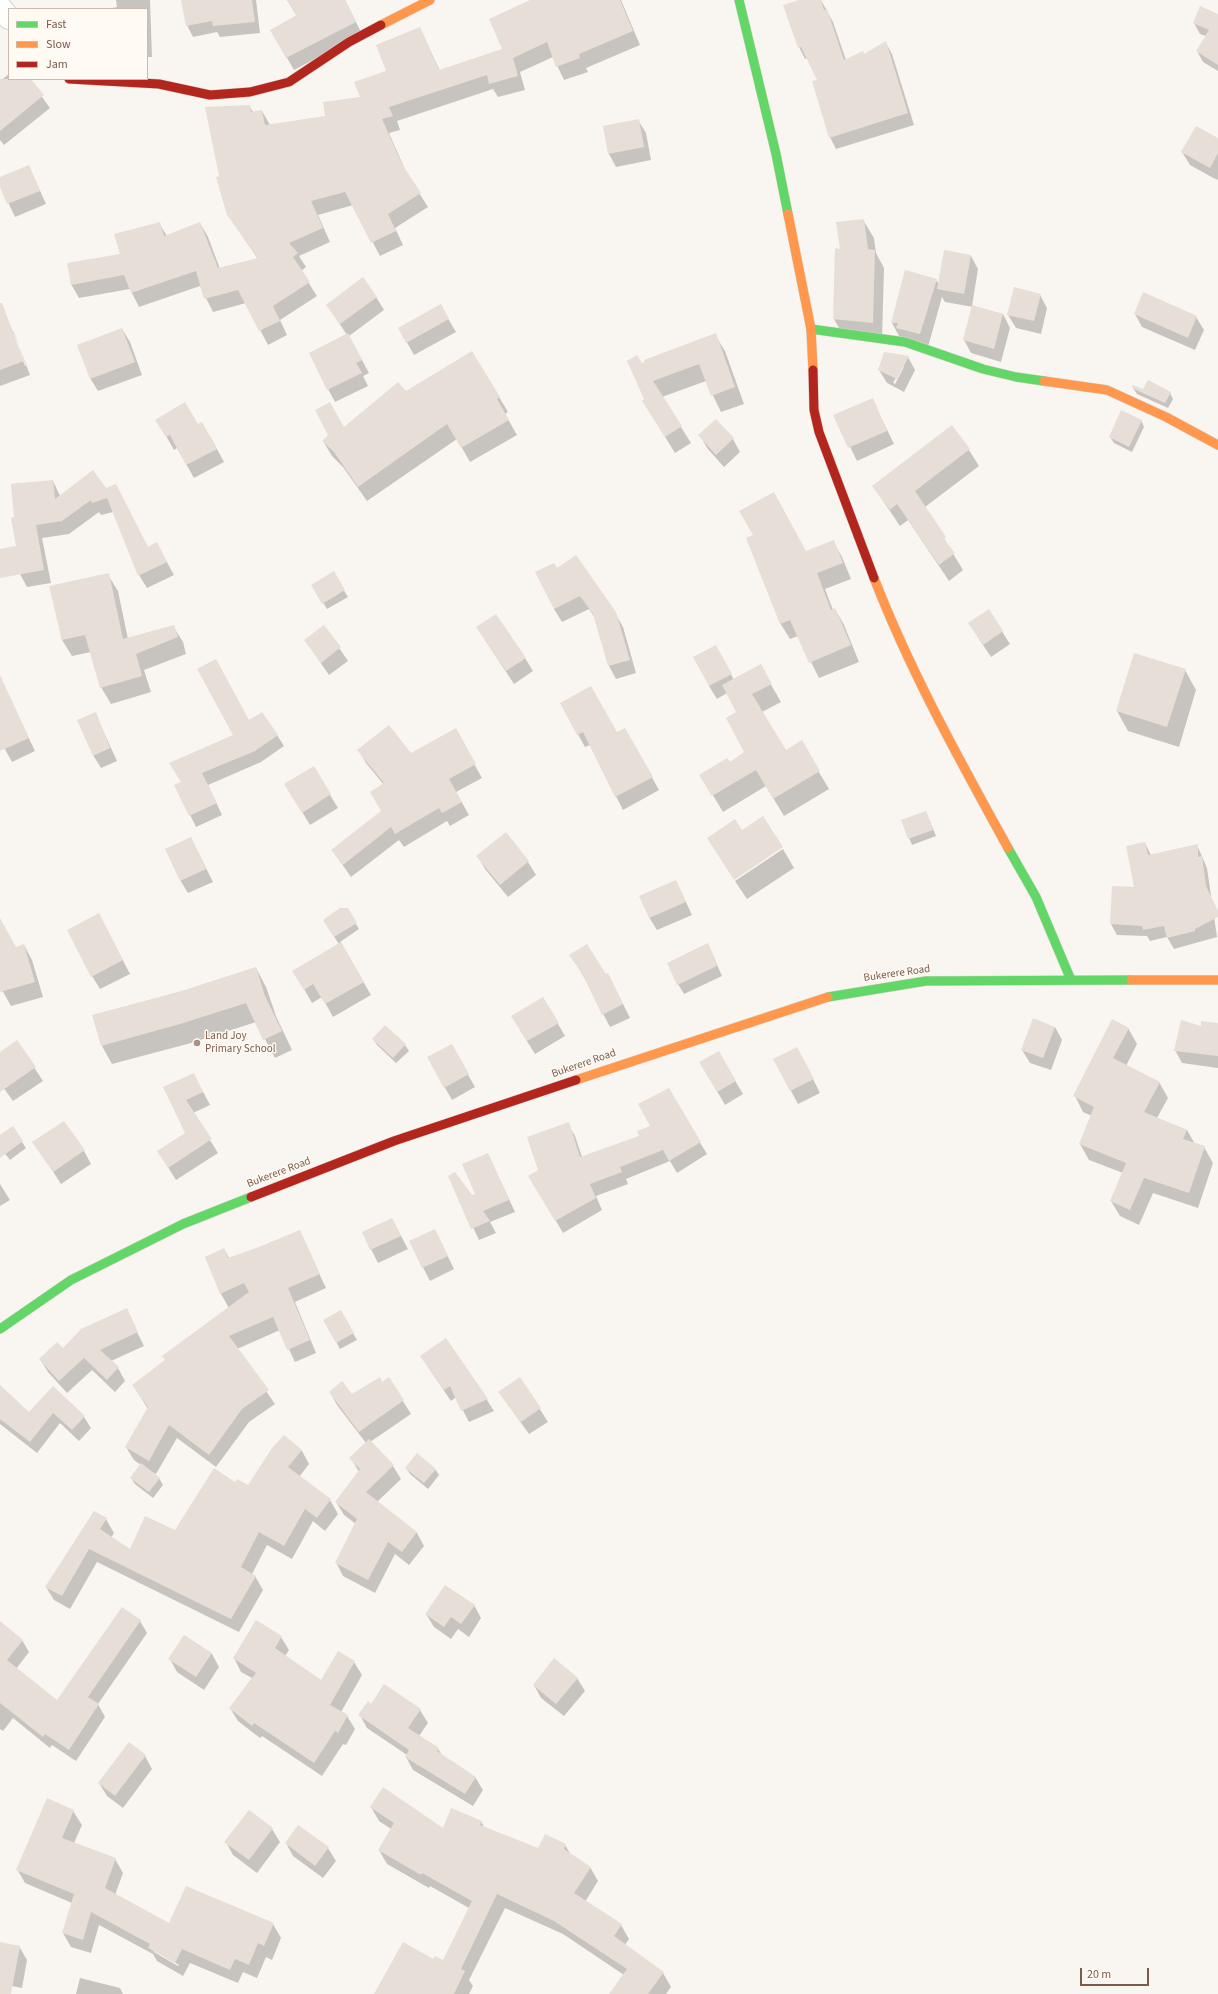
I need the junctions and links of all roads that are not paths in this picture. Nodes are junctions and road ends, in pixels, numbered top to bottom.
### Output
1 (430, 0) edge
2 (739, 0) edge
3 (0, 7) edge
4 (8, 17) edge
5 (87, 80) edge
6 (811, 330) junction
7 (1218, 445) edge
8 (1071, 980) junction
9 (1218, 980) edge
10 (0, 1329) edge

1 - 5 street
2 - 6 street
3 - 4 street
6 - 7 street
6 - 8 street
8 - 9 street, Bukerere Road
8 - 10 street, Bukerere Road

